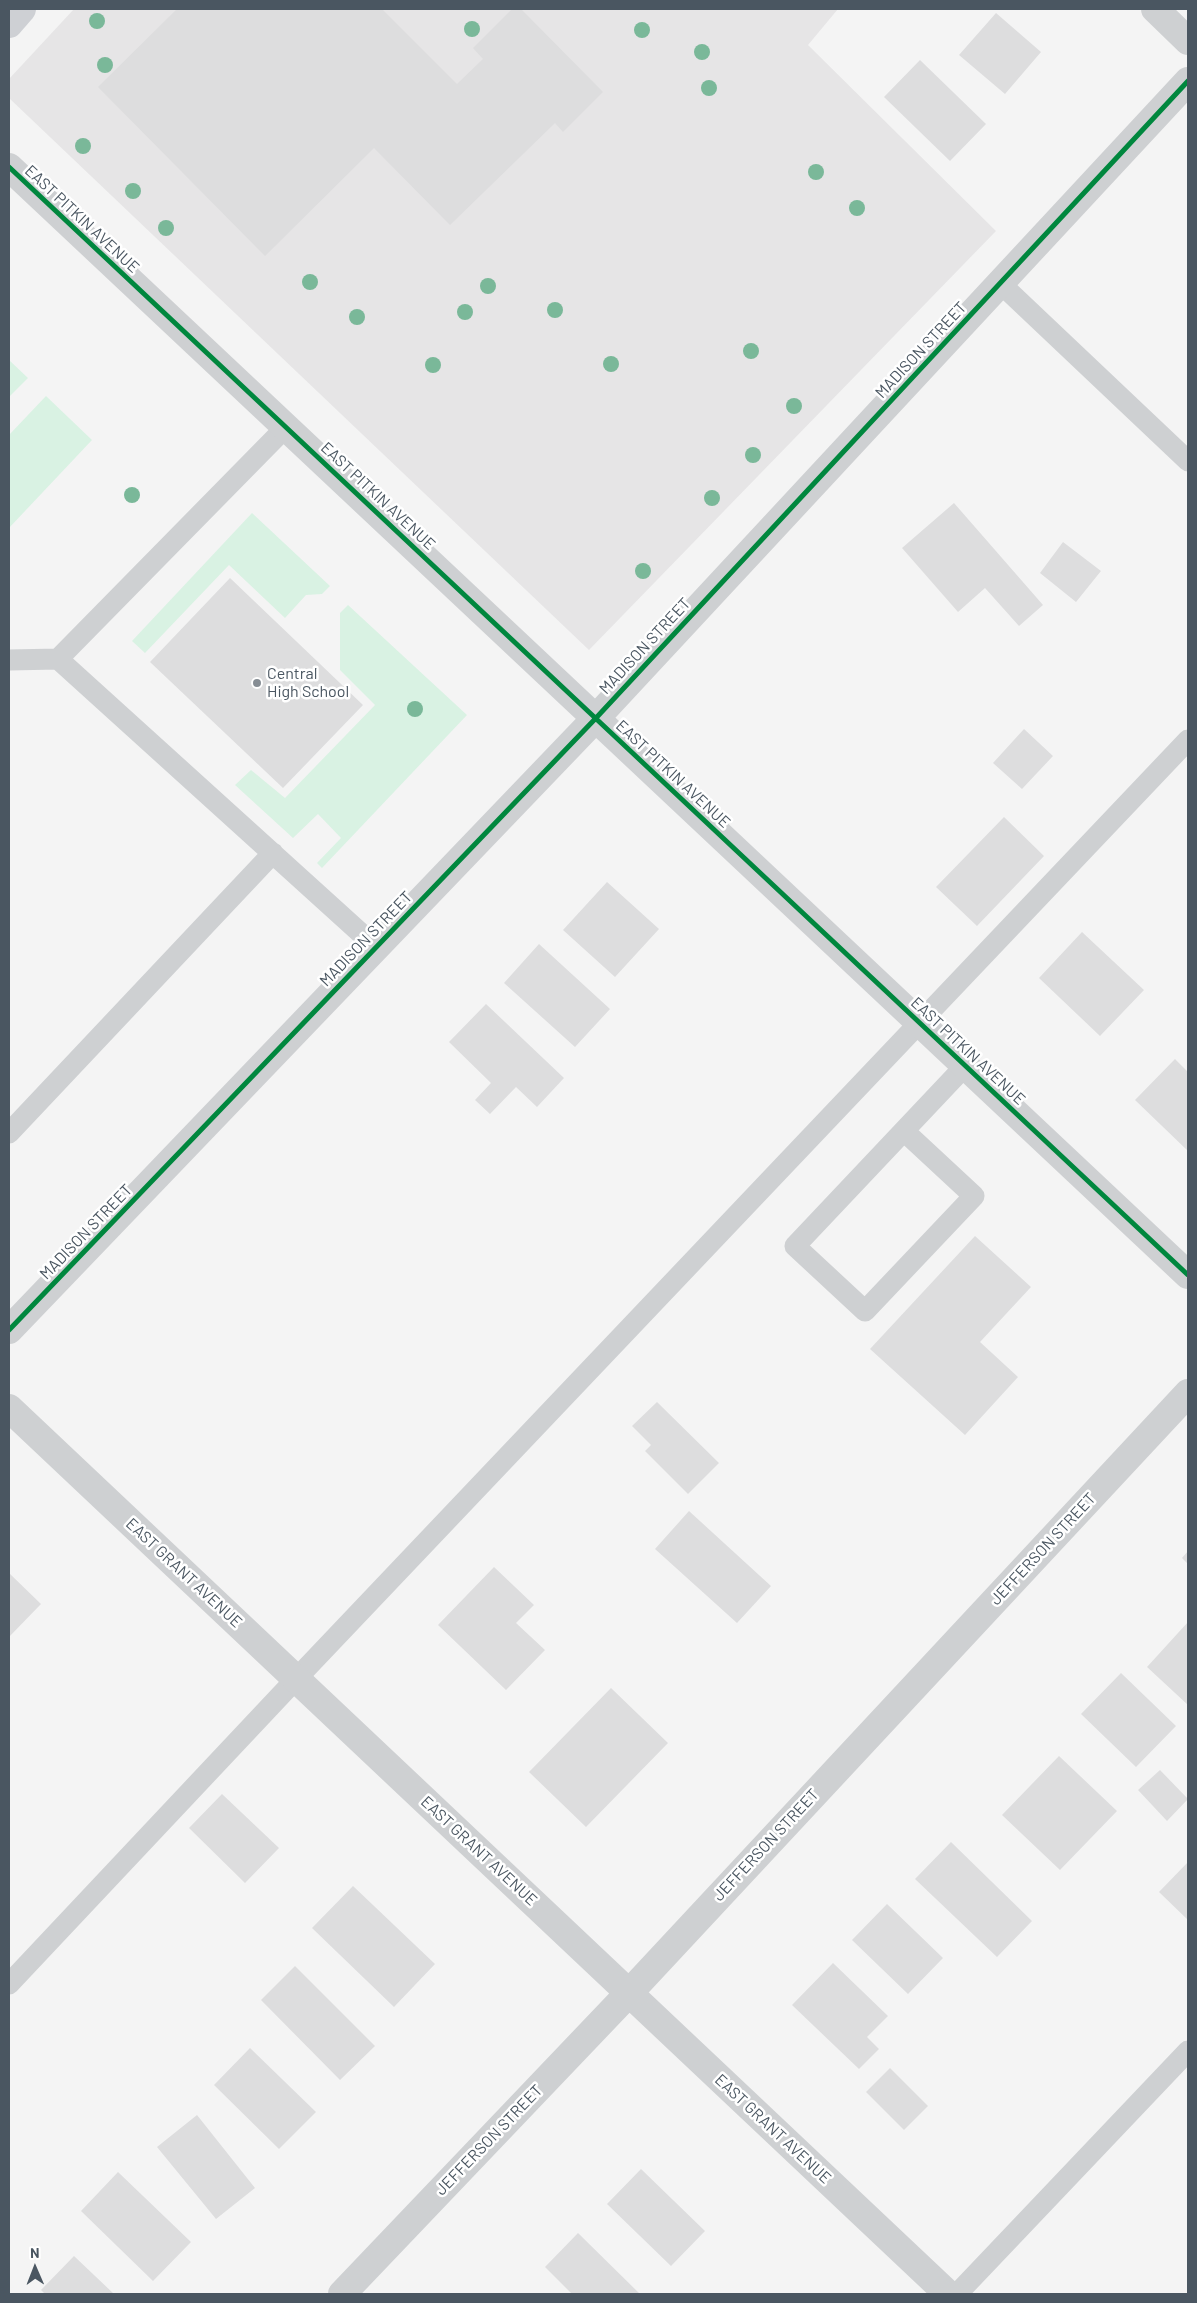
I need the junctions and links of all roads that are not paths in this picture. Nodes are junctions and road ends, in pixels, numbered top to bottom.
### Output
1 (22, 9) edge
2 (1155, 9) edge
3 (9, 24) edge
4 (1188, 40) edge
5 (1188, 81) edge
6 (9, 167) edge
7 (1000, 283) junction
8 (286, 427) junction
9 (1188, 461) edge
10 (58, 659) junction
11 (9, 660) edge
12 (596, 718) junction
13 (1188, 740) edge
14 (273, 853) junction
15 (376, 947) junction
16 (920, 1023) junction
17 (965, 1066) junction
18 (904, 1131) junction
19 (9, 1133) edge
20 (1188, 1275) edge
21 (9, 1330) edge
22 (1188, 1393) edge
23 (9, 1408) edge
24 (296, 1679) junction
25 (9, 1984) edge
26 (629, 1993) junction
27 (1188, 2051) edge
28 (342, 2294) edge
29 (948, 2294) edge
30 (958, 2294) edge

1 - 3 street
2 - 4 street
5 - 7 street, MADISON STREET
6 - 8 street, EAST PITKIN AVENUE
7 - 9 lane
7 - 12 street, MADISON STREET
8 - 10 lane
8 - 12 street, EAST PITKIN AVENUE
10 - 11 lane
10 - 14 lane
12 - 15 street, MADISON STREET
12 - 16 street, EAST PITKIN AVENUE
13 - 16 lane
14 - 15 lane
14 - 19 lane
15 - 21 street, MADISON STREET
16 - 17 street, EAST PITKIN AVENUE
16 - 24 lane
17 - 18 lane
17 - 20 street, EAST PITKIN AVENUE
18 - 18 lane
22 - 26 street, JEFFERSON STREET
23 - 24 street, EAST GRANT AVENUE
24 - 25 lane
24 - 26 street, EAST GRANT AVENUE
26 - 28 street, JEFFERSON STREET
26 - 29 street, EAST GRANT AVENUE
27 - 30 lane

